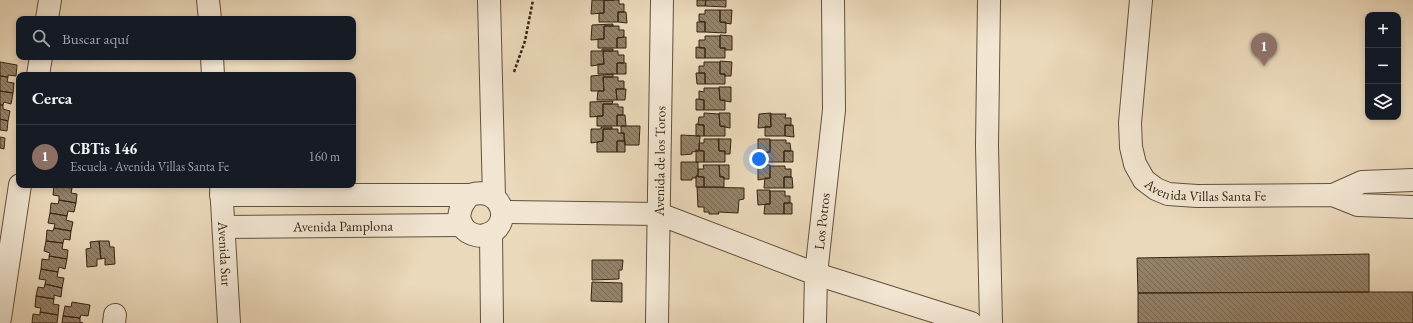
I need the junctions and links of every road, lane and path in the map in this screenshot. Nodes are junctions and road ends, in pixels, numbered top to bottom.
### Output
1 (50, 0) edge
2 (208, 0) edge
3 (489, 0) edge
4 (662, 0) edge
5 (833, 0) edge
6 (989, 0) edge
7 (1141, 0) edge
8 (47, 16) edge
9 (210, 16) edge
10 (40, 60) edge
11 (212, 60) edge
12 (38, 72) edge
13 (214, 72) edge
14 (1413, 180) edge
15 (20, 188) edge
16 (221, 190) edge
17 (1333, 195) junction
18 (470, 196) junction
19 (498, 204) junction
20 (1413, 207) edge
21 (659, 214) junction
22 (462, 225) junction
23 (224, 227) junction
24 (491, 233) junction
25 (816, 274) junction
26 (0, 318) edge
27 (230, 323) edge
28 (492, 323) edge
29 (656, 323) edge
30 (815, 323) edge
31 (971, 323) edge
32 (991, 323) edge

1 - 8 street
2 - 9 street
3 - 19 street
4 - 21 street, Avenida de los Toros
5 - 25 street, Los Potros
6 - 32 street
7 - 17 street, Avenida Villas Santa Fe
10 - 12 street
11 - 13 street
14 - 17 street, Avenida Villas Santa Fe
15 - 26 street
16 - 18 street
16 - 23 street, Avenida Sur
17 - 20 street, Avenida Villas Santa Fe
18 - 19 street
18 - 22 street
19 - 21 street
19 - 24 street
21 - 25 street
21 - 29 street, Avenida de los Toros
22 - 23 street, Avenida Pamplona
22 - 24 street
23 - 27 street, Avenida Sur
24 - 28 street
25 - 30 street, Los Potros
25 - 31 street

